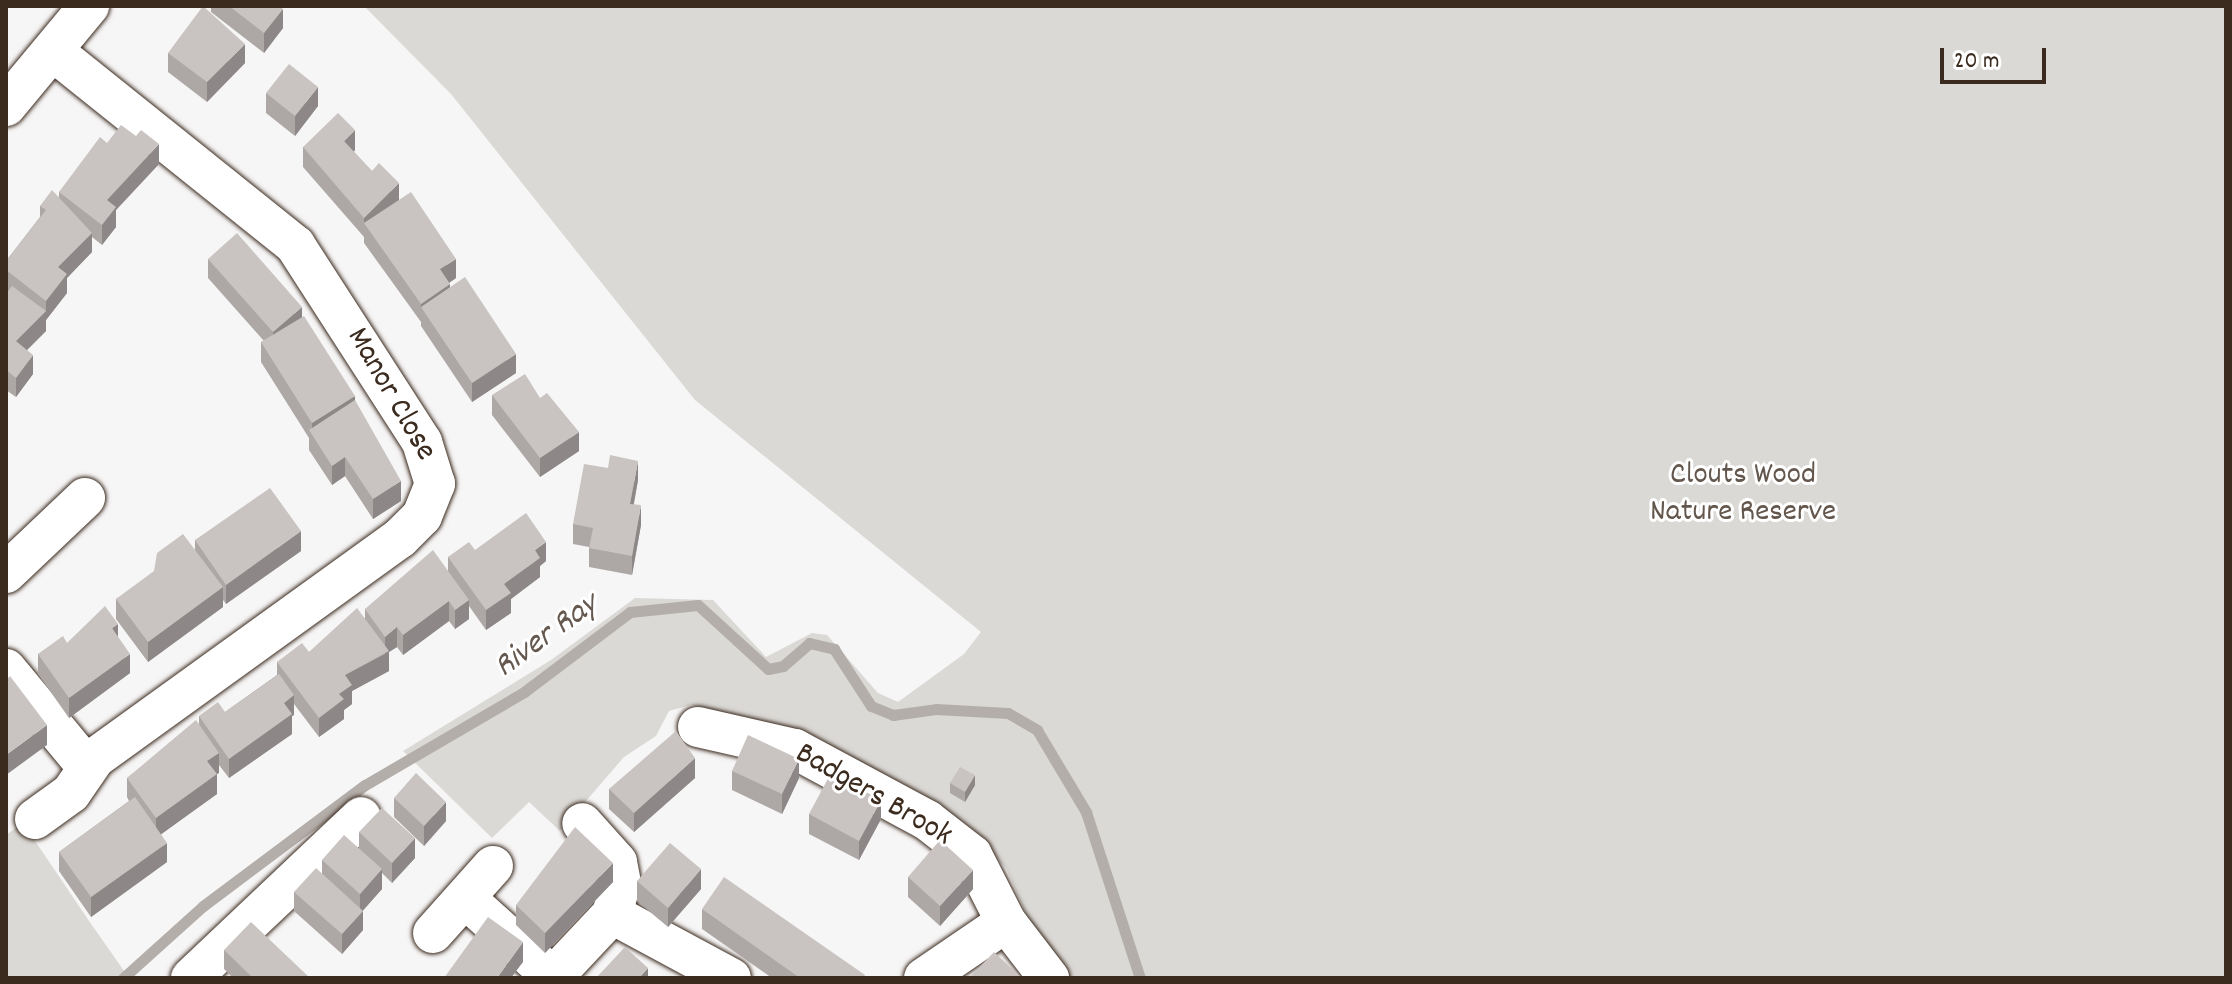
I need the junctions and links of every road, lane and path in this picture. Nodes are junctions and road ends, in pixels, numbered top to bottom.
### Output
1 (89, 6) edge
2 (53, 51) junction
3 (6, 106) edge
4 (85, 498) dead end
5 (6, 573) edge
6 (6, 669) edge
7 (698, 727) dead end
8 (87, 767) junction
9 (361, 817) dead end
10 (35, 819) dead end
11 (582, 823) dead end
12 (493, 866) dead end
13 (465, 898) junction
14 (612, 914) junction
15 (1006, 922) junction
16 (433, 933) dead end
17 (191, 978) edge
18 (552, 978) edge
19 (731, 978) edge
20 (924, 978) edge
21 (1049, 978) edge

1 - 2 street
2 - 3 street
2 - 8 street, Manor Close
4 - 5 street
6 - 8 street
7 - 15 street, Badgers Brook
8 - 10 street, Manor Close
9 - 17 street
11 - 14 street
12 - 13 street
13 - 16 street
13 - 18 street
14 - 18 street
14 - 19 street
15 - 20 street
15 - 21 street, Badgers Brook

